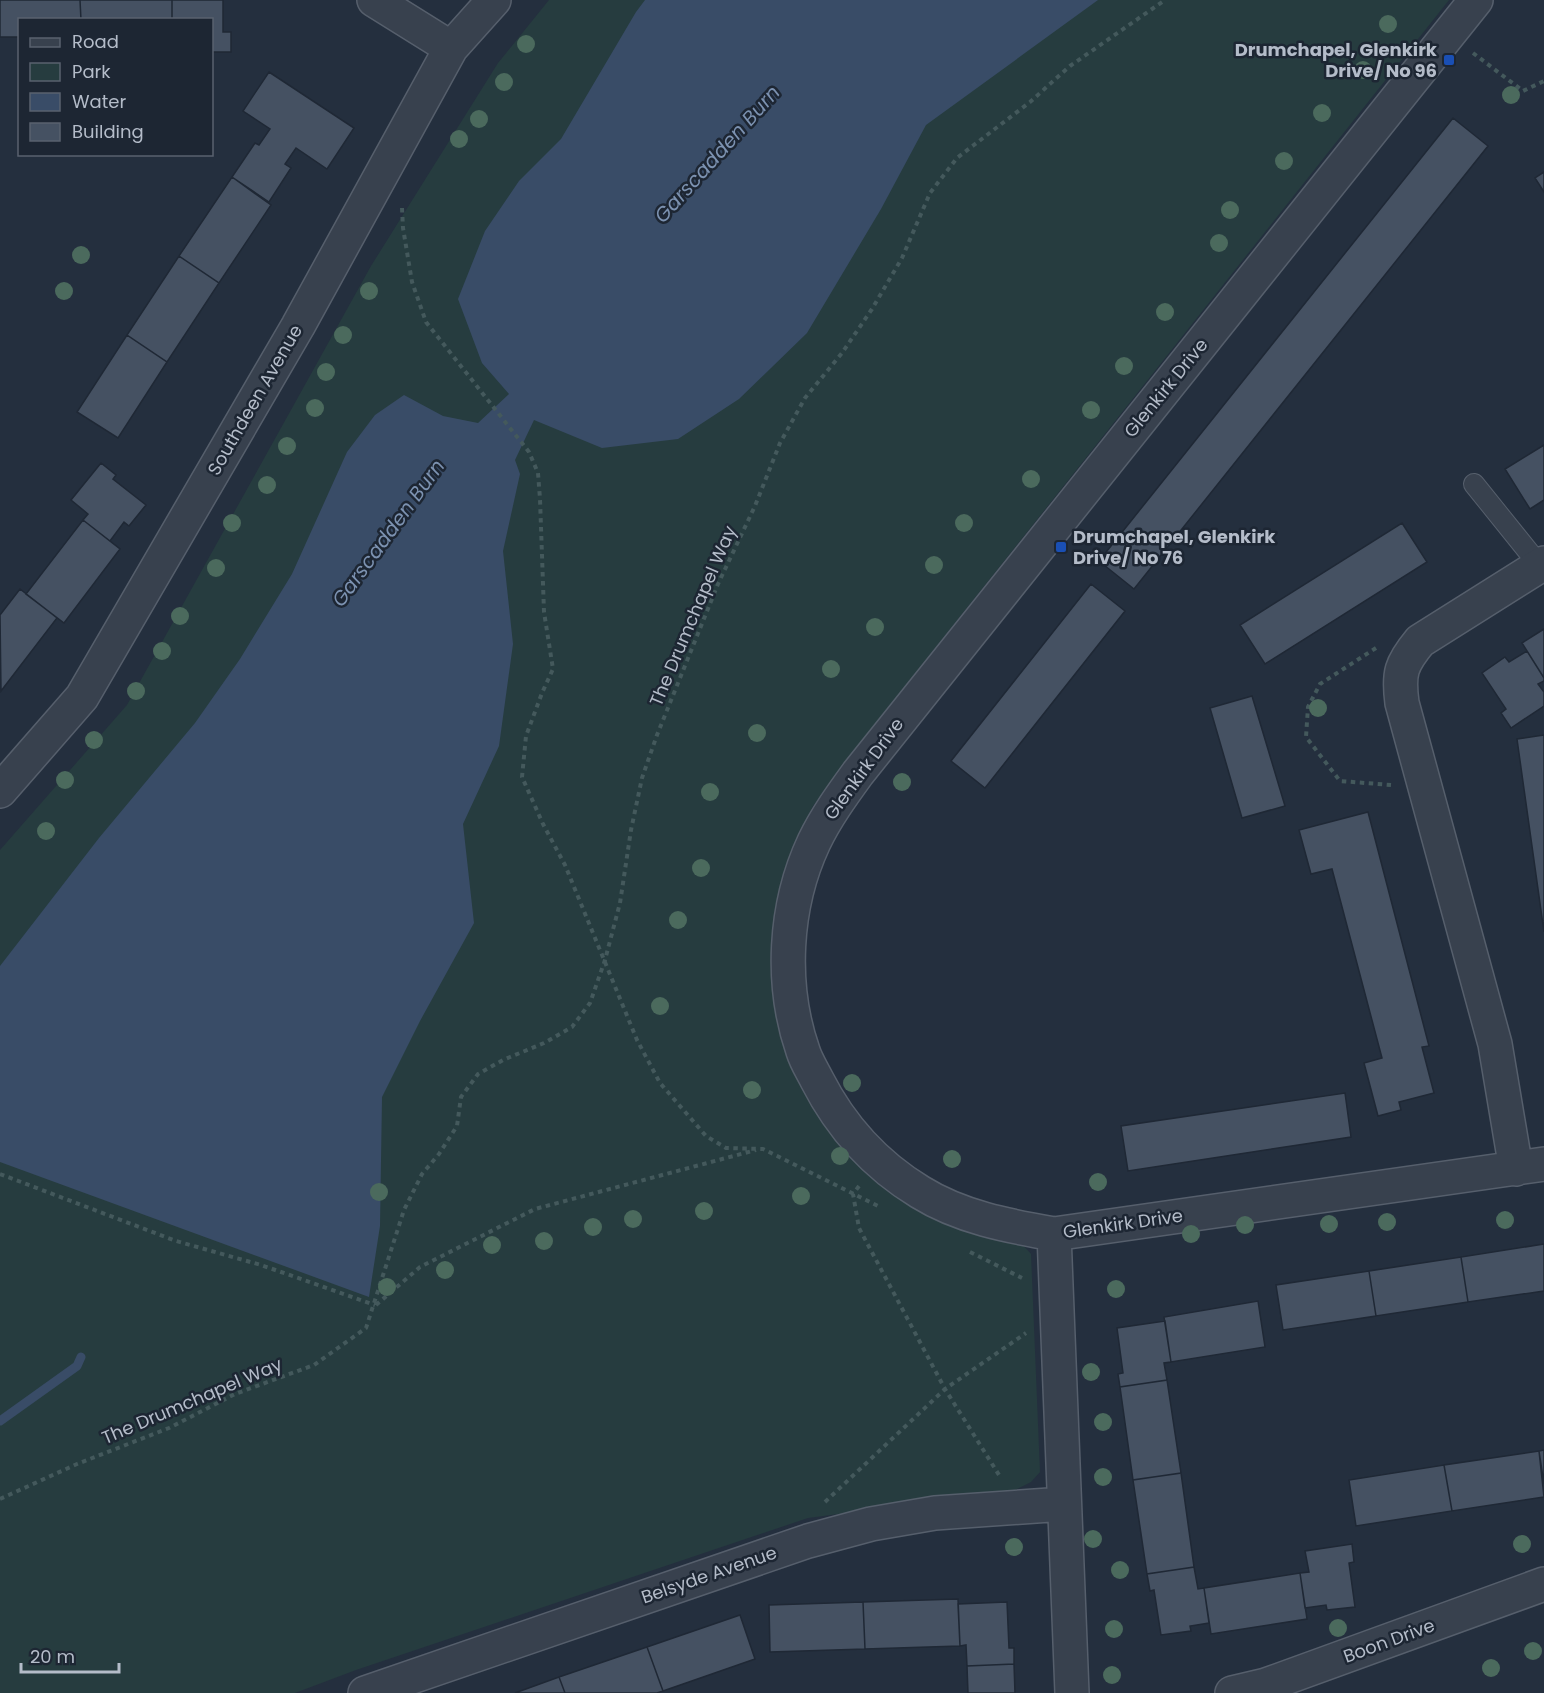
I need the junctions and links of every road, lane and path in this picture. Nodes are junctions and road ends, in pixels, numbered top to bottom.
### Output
1 (374, 0) edge
2 (494, 0) edge
3 (1165, 0) edge
4 (1476, 0) edge
5 (1449, 34) junction
6 (451, 48) junction
7 (1544, 81) edge
8 (402, 207) dead end
9 (1474, 484) dead end
10 (1542, 564) edge
11 (1412, 651) junction
12 (1425, 788) junction
13 (0, 791) edge
14 (605, 960) junction
15 (875, 1160) junction
16 (1530, 1166) edge
17 (0, 1174) edge
18 (1054, 1234) junction
19 (375, 1305) junction
20 (1056, 1312) junction
21 (945, 1389) junction
22 (0, 1499) edge
23 (1064, 1504) junction
24 (1019, 1506) junction
25 (808, 1541) junction
26 (1544, 1584) edge
27 (365, 1693) edge
28 (1072, 1693) edge
29 (1232, 1693) edge

1 - 6 street
2 - 6 street, Southdeen Avenue
3 - 14 path, The Drumchapel Way
4 - 5 street, Glenkirk Drive
5 - 7 path
5 - 15 street, Glenkirk Drive
6 - 13 street, Southdeen Avenue
8 - 14 path
9 - 10 lane
10 - 11 street
11 - 12 street
11 - 12 path
12 - 16 street
14 - 19 path, The Drumchapel Way
14 - 19 path
15 - 18 street, Glenkirk Drive
15 - 21 path
16 - 18 street, Glenkirk Drive
17 - 19 path
18 - 20 street
19 - 22 path, The Drumchapel Way
20 - 21 path
20 - 23 street
21 - 24 path
21 - 25 path
23 - 24 street, Belsyde Avenue
23 - 28 street
24 - 25 street, Belsyde Avenue
25 - 27 street, Belsyde Avenue
26 - 29 street, Boon Drive

